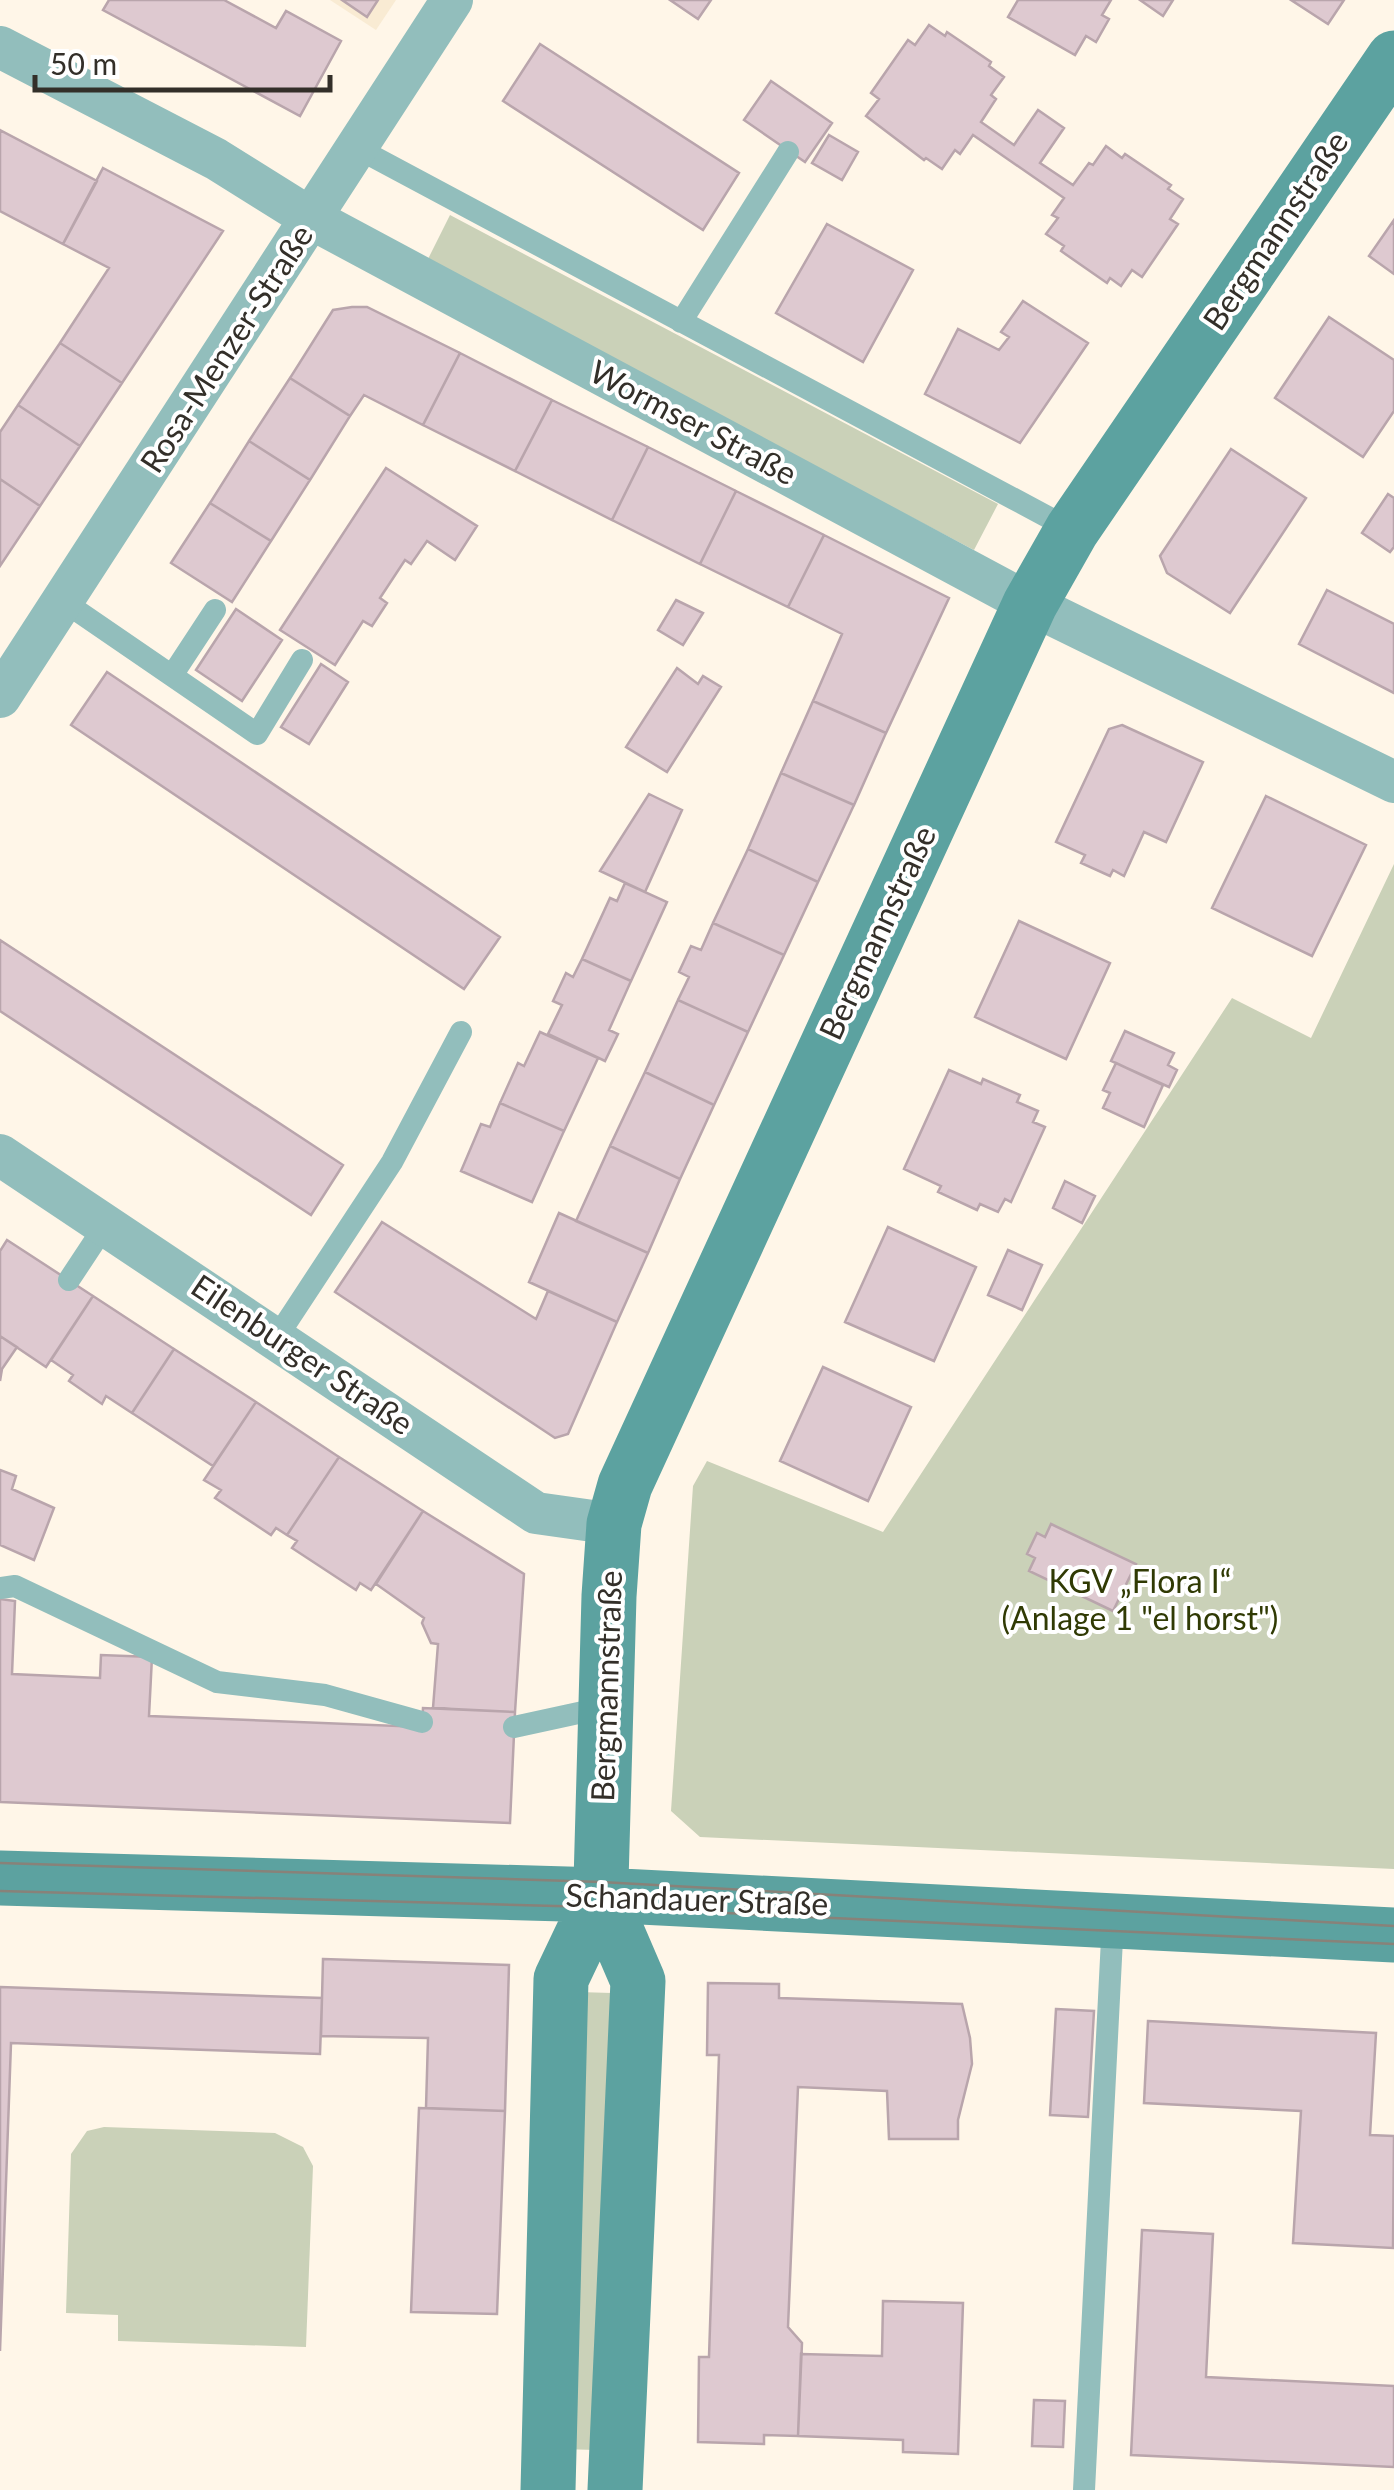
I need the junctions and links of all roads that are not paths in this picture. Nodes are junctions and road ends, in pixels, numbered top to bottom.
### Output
1 (452, 0) edge
2 (0, 47) edge
3 (1394, 58) edge
4 (357, 148) junction
5 (788, 152) dead end
6 (312, 218) junction
7 (681, 322) junction
8 (1072, 530) junction
9 (62, 601) junction
10 (1030, 604) junction
11 (215, 610) dead end
12 (302, 660) dead end
13 (173, 674) junction
14 (0, 697) edge
15 (1394, 782) edge
16 (461, 1032) dead end
17 (0, 1154) edge
18 (106, 1224) junction
19 (69, 1280) dead end
20 (277, 1337) junction
21 (614, 1524) junction
22 (0, 1588) edge
23 (606, 1707) junction
24 (422, 1722) dead end
25 (514, 1727) dead end
26 (0, 1878) edge
27 (601, 1895) junction
28 (1113, 1919) junction
29 (1394, 1936) edge
30 (548, 2490) edge
31 (615, 2490) edge
32 (1084, 2490) edge

1 - 4 street, Rosa-Menzer-Straße
2 - 6 street, Wormser Straße
3 - 8 street, Bergmannstraße
4 - 6 street, Rosa-Menzer-Straße
4 - 7 lane
5 - 7 lane
6 - 9 street, Rosa-Menzer-Straße
6 - 10 street, Wormser Straße
7 - 8 lane
8 - 10 street, Bergmannstraße
9 - 13 lane
9 - 14 street, Rosa-Menzer-Straße
10 - 15 street, Wormser Straße
10 - 21 street, Bergmannstraße
11 - 13 lane
12 - 13 lane
16 - 20 lane
17 - 18 street, Eilenburger Straße
18 - 19 lane
18 - 20 street, Eilenburger Straße
20 - 21 street, Eilenburger Straße
21 - 23 street, Bergmannstraße
22 - 24 lane
23 - 25 lane
23 - 27 street, Bergmannstraße
26 - 27 street, Schandauer Straße
27 - 28 street, Schandauer Straße
27 - 30 street, Bergmannstraße
27 - 31 street, Bergmannstraße
28 - 29 street, Schandauer Straße
28 - 32 lane

